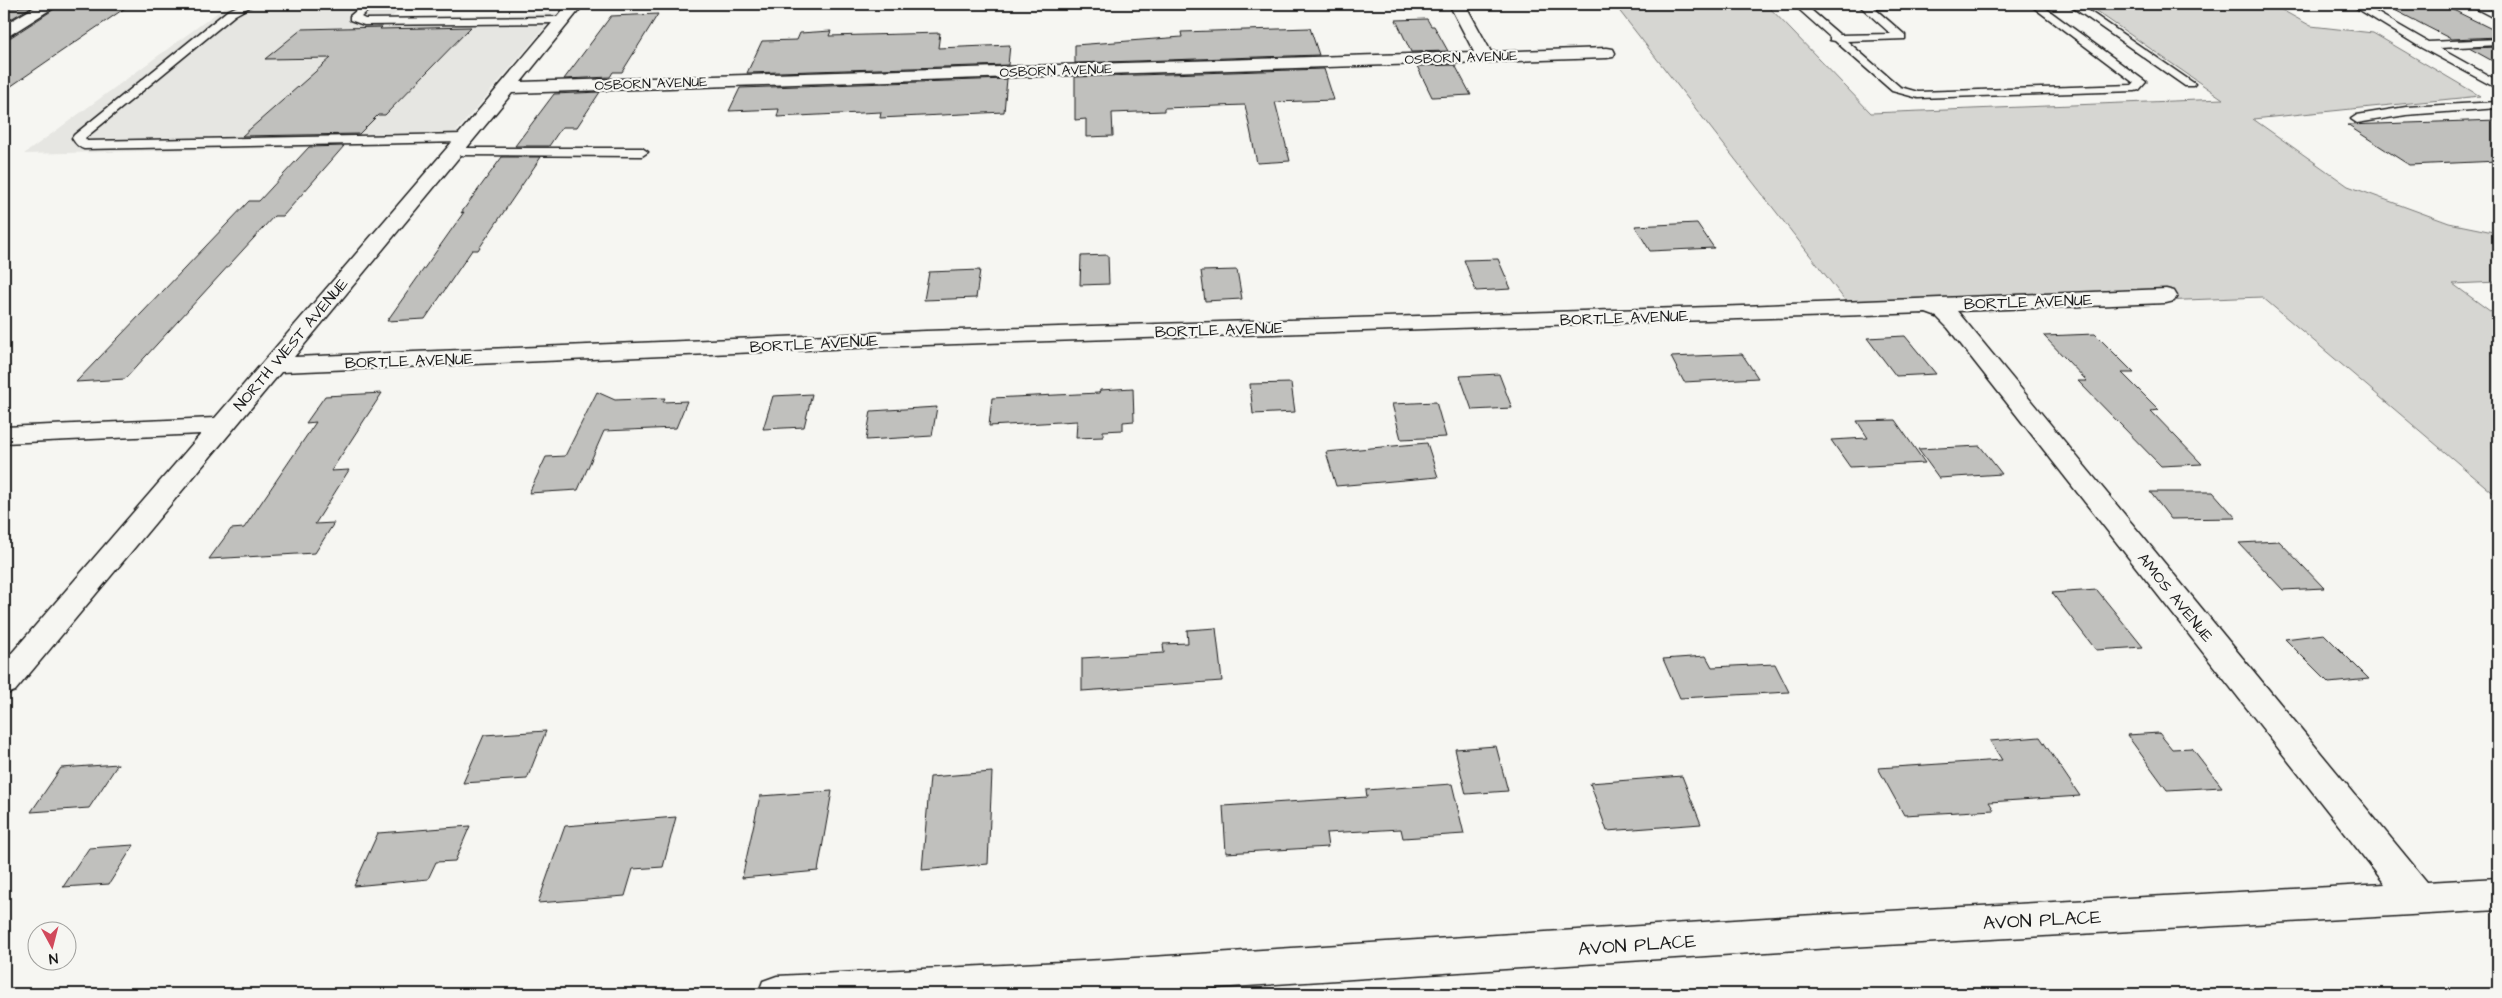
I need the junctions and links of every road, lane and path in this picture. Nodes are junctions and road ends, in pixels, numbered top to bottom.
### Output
1 (51, 4) edge
2 (250, 4) edge
3 (370, 4) edge
4 (1457, 4) edge
5 (1798, 4) edge
6 (1970, 4) edge
7 (2034, 4) edge
8 (2073, 4) edge
9 (2355, 4) edge
10 (2472, 4) edge
11 (569, 12) edge
12 (2498, 17) edge
13 (4, 32) edge
14 (1834, 38) junction
15 (2498, 42) edge
16 (2424, 44) junction
17 (1608, 53) dead end
18 (1485, 56) junction
19 (2188, 84) dead end
20 (2498, 86) edge
21 (505, 88) junction
22 (2498, 105) edge
23 (2357, 119) dead end
24 (459, 145) junction
25 (642, 152) dead end
26 (2166, 296) dead end
27 (1928, 305) junction
28 (272, 365) junction
29 (222, 425) junction
30 (4, 435) edge
31 (4, 683) edge
32 (2498, 894) edge
33 (2417, 897) junction
34 (776, 994) edge

1 - 13 street
2 - 24 lane
3 - 11 lane
4 - 18 street
5 - 14 lane
6 - 14 lane
7 - 14 lane
8 - 19 lane
9 - 16 lane
10 - 12 lane
11 - 21 street, NORTH WEST AVENUE
15 - 16 lane
16 - 20 lane
17 - 18 street, OSBORN AVENUE
18 - 21 street, OSBORN AVENUE
21 - 24 street, NORTH WEST AVENUE
22 - 23 lane
24 - 25 lane
24 - 28 street, NORTH WEST AVENUE
26 - 27 street, BORTLE AVENUE
27 - 28 street, BORTLE AVENUE
27 - 33 street, AMOS AVENUE
28 - 29 street, NORTH WEST AVENUE
29 - 30 street
29 - 31 street, NORTH WEST AVENUE
32 - 33 street, AVON PLACE
33 - 34 street, AVON PLACE

